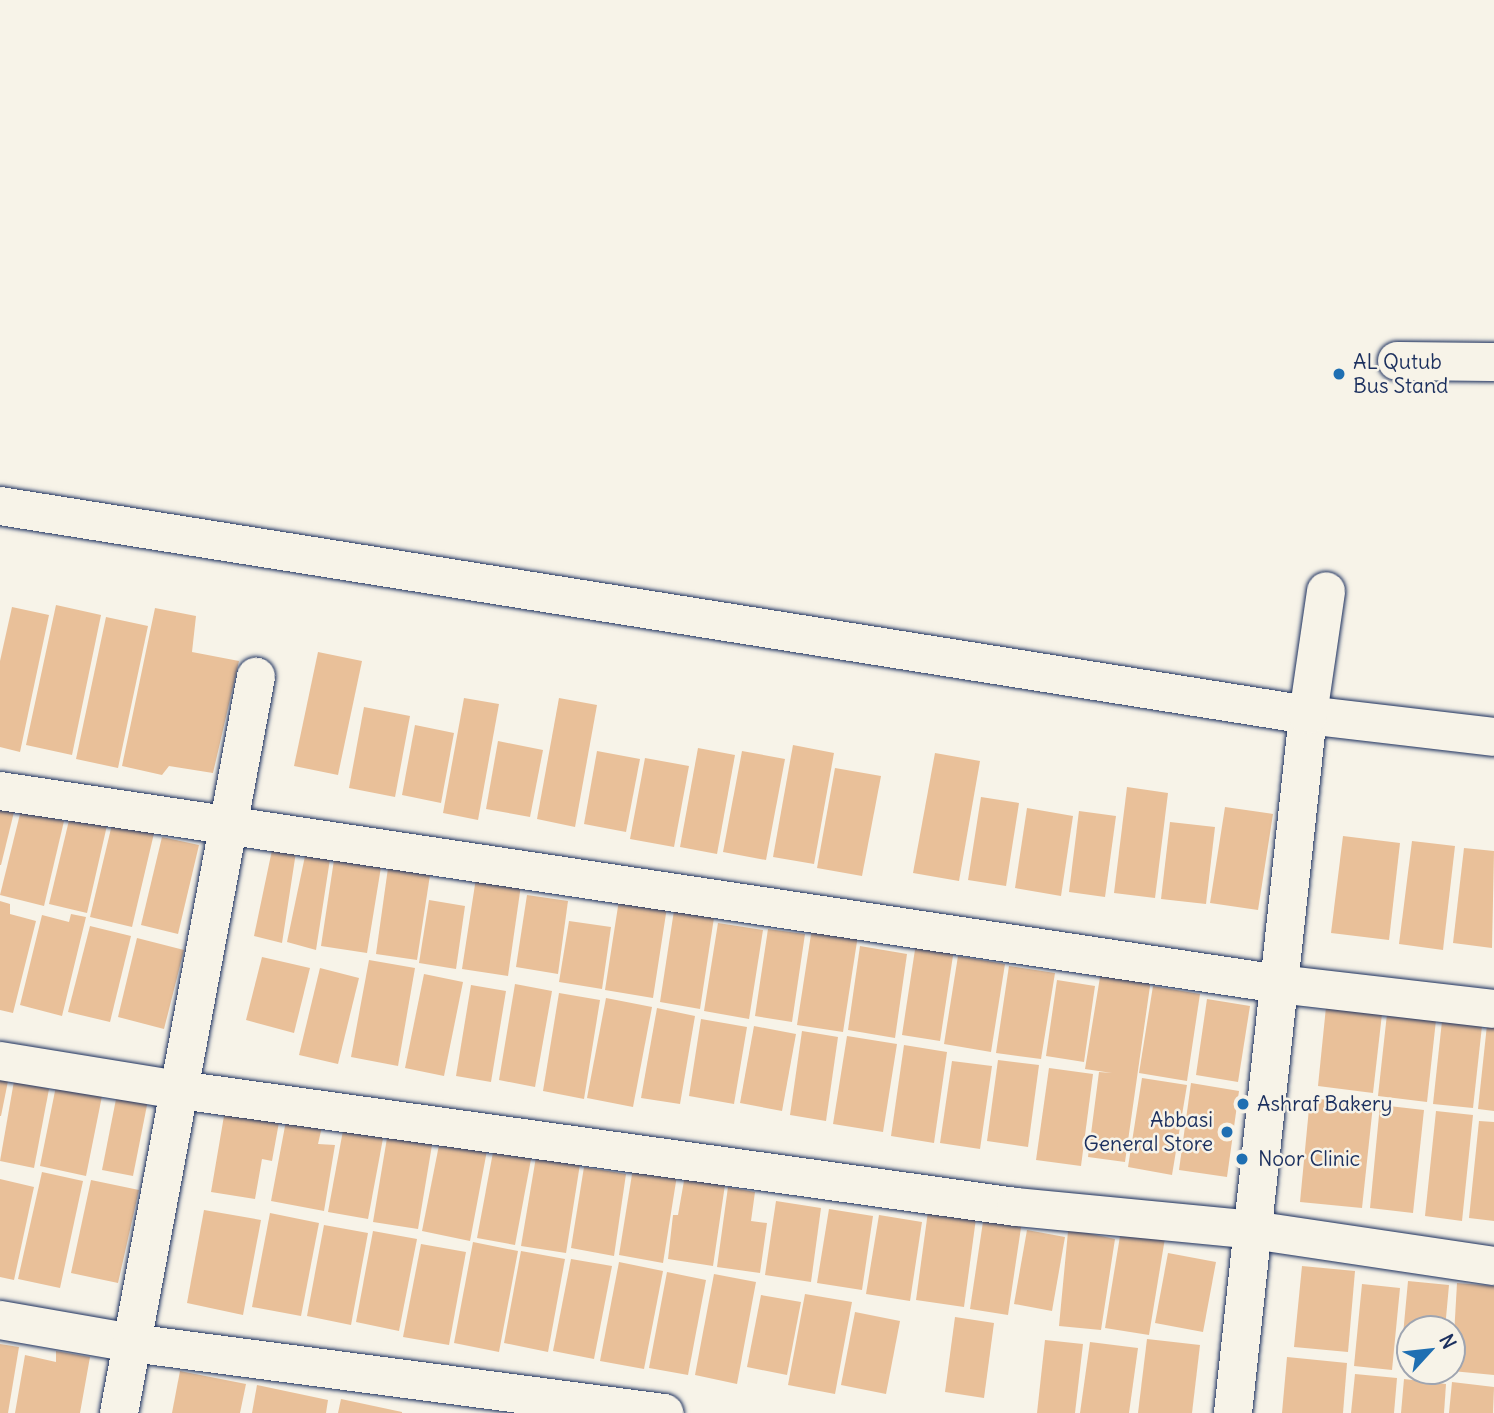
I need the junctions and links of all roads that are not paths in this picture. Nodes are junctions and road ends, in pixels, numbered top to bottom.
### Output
1 (1397, 361) dead end
2 (1494, 362) edge
3 (0, 506) edge
4 (1326, 591) dead end
5 (256, 677) dead end
6 (1308, 715) junction
7 (1494, 737) edge
8 (0, 791) edge
9 (229, 826) junction
10 (1279, 985) junction
11 (1494, 1009) edge
12 (0, 1061) edge
13 (180, 1090) junction
14 (1253, 1230) junction
15 (1494, 1266) edge
16 (0, 1320) edge
17 (132, 1343) junction
18 (119, 1413) edge
19 (664, 1413) edge
20 (1233, 1413) edge

1 - 2 street
3 - 6 street
4 - 6 street
5 - 9 street
6 - 7 street
6 - 10 street
8 - 9 street
9 - 10 street
9 - 13 street
10 - 11 street
10 - 14 street
12 - 13 street
13 - 14 street
13 - 17 street
14 - 15 street
14 - 20 street
16 - 17 street
17 - 18 street
17 - 19 street

